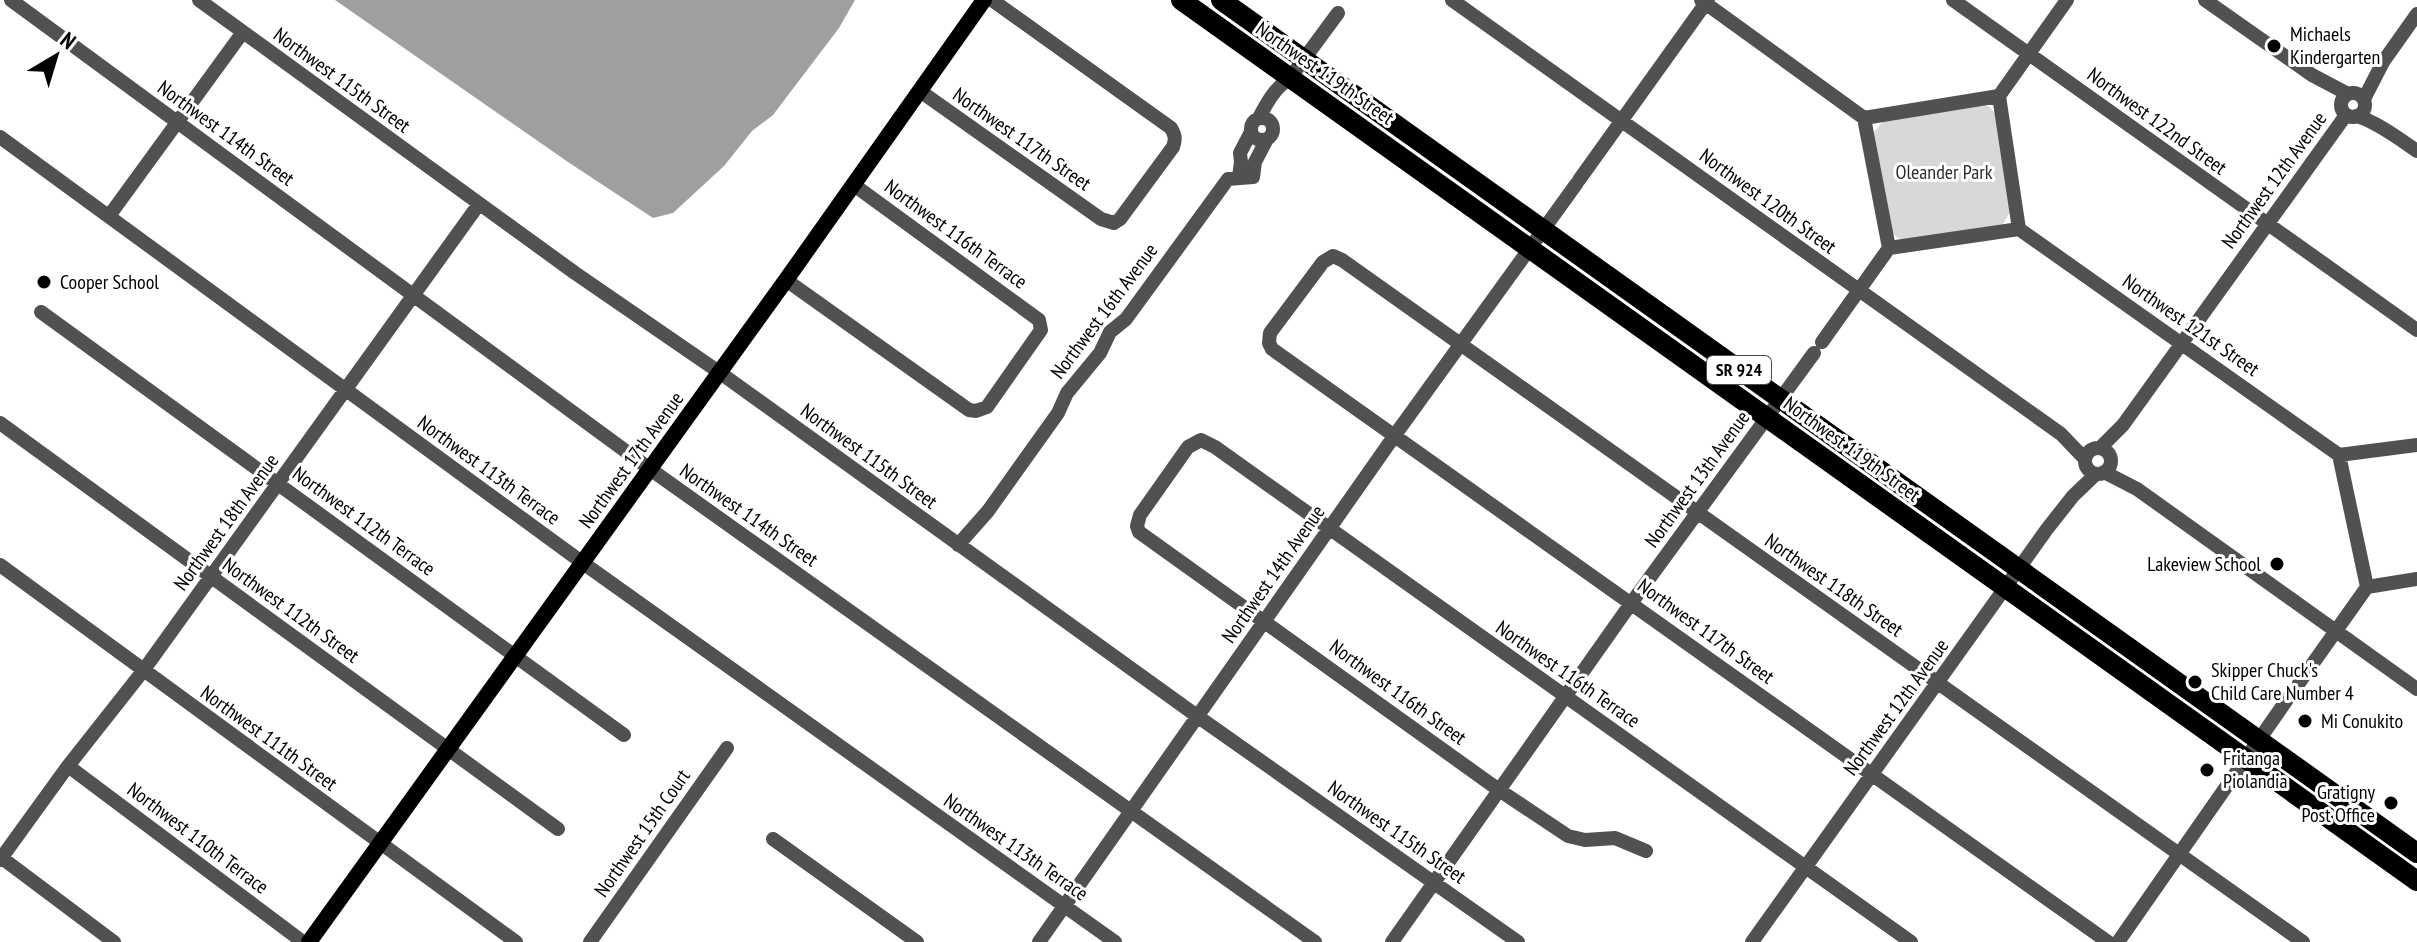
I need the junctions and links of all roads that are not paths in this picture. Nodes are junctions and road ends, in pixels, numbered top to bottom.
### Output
1 (11, 0) edge
2 (199, 0) edge
3 (984, 0) edge
4 (992, 0) edge
5 (1181, 0) edge
6 (1221, 0) edge
7 (1452, 0) edge
8 (1953, 0) edge
9 (2067, 0) edge
10 (2205, 0) edge
11 (1705, 1) edge
12 (1343, 6) edge
13 (2417, 14) edge
14 (243, 32) junction
15 (2029, 54) junction
16 (1303, 59) junction
17 (1290, 78) junction
18 (920, 91) junction
19 (1999, 96) junction
20 (2353, 104) junction
21 (1864, 118) junction
22 (177, 121) junction
23 (1266, 121) junction
24 (1621, 121) junction
25 (1251, 132) junction
26 (0, 137) edge
27 (1267, 139) junction
28 (2417, 151) edge
29 (1243, 167) junction
30 (854, 185) junction
31 (479, 204) junction
32 (109, 216) junction
33 (2267, 224) junction
34 (2019, 229) junction
35 (1542, 230) junction
36 (1529, 248) junction
37 (1889, 248) junction
38 (786, 280) junction
39 (1858, 290) junction
40 (413, 296) junction
41 (41, 312) dead end
42 (2417, 330) edge
43 (2182, 343) junction
44 (1461, 345) junction
45 (1280, 354) joint
46 (719, 372) junction
47 (346, 390) junction
48 (1781, 400) junction
49 (1767, 417) junction
50 (0, 423) edge
51 (1395, 435) junction
52 (2417, 445) edge
53 (2339, 455) junction
54 (2098, 460) junction
55 (650, 469) junction
56 (279, 483) junction
57 (1697, 512) junction
58 (1330, 528) junction
59 (1139, 532) joint
60 (958, 545) junction
61 (583, 563) junction
62 (0, 565) edge
63 (2019, 569) junction
64 (211, 576) junction
65 (2417, 579) edge
66 (2367, 587) junction
67 (2005, 588) junction
68 (1632, 602) junction
69 (1264, 620) junction
70 (2335, 632) junction
71 (515, 658) junction
72 (143, 671) junction
73 (1938, 682) junction
74 (2417, 689) edge
75 (1565, 696) junction
76 (1197, 716) junction
77 (624, 735) dead end
78 (2259, 740) junction
79 (727, 748) dead end
80 (448, 751) junction
81 (2246, 759) junction
82 (68, 766) junction
83 (1872, 775) junction
84 (1499, 790) junction
85 (1132, 811) junction
86 (558, 829) dead end
87 (773, 839) dead end
88 (381, 844) junction
89 (1646, 851) dead end
90 (2417, 853) edge
91 (2180, 854) junction
92 (1, 859) edge
93 (1806, 867) junction
94 (2417, 881) edge
95 (1434, 884) junction
96 (1065, 907) junction
97 (114, 942) edge
98 (306, 942) edge
99 (516, 942) edge
100 (590, 942) edge
101 (917, 942) edge
102 (1039, 942) edge
103 (1115, 942) edge
104 (1315, 942) edge
105 (1392, 942) edge
106 (1518, 942) edge
107 (1752, 942) edge
108 (1911, 942) edge
109 (2108, 942) edge
110 (2118, 942) edge
111 (2303, 942) edge

1 - 22 street, Northwest 114th Street
2 - 14 street, Northwest 115th Street
3 - 18 main road, Northwest 17th Avenue
4 - 18 street, Northwest 117th Street
5 - 17 highway, Northwest 119th Street / SR 924
6 - 16 highway, Northwest 119th Street / SR 924
7 - 24 street, Northwest 120th Street
8 - 15 street, Northwest 122nd Street
9 - 15 street
10 - 20 street
11 - 21 street
11 - 24 street, Northwest 14th Avenue
12 - 16 street, Northwest 16th Avenue
13 - 20 street, Northwest 12th Avenue
14 - 22 street
14 - 31 street, Northwest 115th Street
15 - 19 street
15 - 33 street, Northwest 122nd Street
16 - 17 street, Northwest 16th Avenue
16 - 35 highway, Northwest 119th Street / SR 924
17 - 23 street, Northwest 16th Avenue
17 - 36 highway, Northwest 119th Street / SR 924
18 - 30 main road, Northwest 17th Avenue
19 - 21 street
19 - 34 street
20 - 28 street
20 - 33 street, Northwest 12th Avenue
21 - 37 street
22 - 32 street
22 - 40 street, Northwest 114th Street
23 - 25 street, Northwest 16th Avenue
23 - 27 street, Northwest 16th Avenue
24 - 35 street, Northwest 14th Avenue
24 - 39 street, Northwest 120th Street
25 - 27 street
25 - 29 street, Northwest 16th Avenue
26 - 32 street, Northwest 113th Terrace
27 - 29 street, Northwest 16th Avenue
29 - 60 street, Northwest 16th Avenue
30 - 38 main road, Northwest 17th Avenue
30 - 38 street, Northwest 116th Terrace
31 - 40 street, Northwest 18th Avenue
31 - 46 street, Northwest 115th Street
32 - 47 street, Northwest 113th Terrace
33 - 42 street, Northwest 122nd Street
33 - 43 street, Northwest 12th Avenue
34 - 37 street
34 - 43 street, Northwest 121st Street
35 - 36 street, Northwest 14th Avenue
35 - 48 highway, Northwest 119th Street / SR 924
36 - 44 street, Northwest 14th Avenue
36 - 49 highway, Northwest 119th Street / SR 924
37 - 39 street, Northwest 13th Avenue
38 - 46 main road, Northwest 17th Avenue
39 - 48 street, Northwest 13th Avenue
39 - 54 street, Northwest 120th Street
40 - 47 street, Northwest 18th Avenue
40 - 55 street, Northwest 114th Street
41 - 56 street, Northwest 112th Terrace
43 - 53 street, Northwest 121st Street
43 - 54 street, Northwest 12th Avenue
44 - 45 street, Northwest 118th Street
44 - 51 street, Northwest 14th Avenue
44 - 57 street, Northwest 118th Street
45 - 51 street, Northwest 117th Street
46 - 55 main road, Northwest 17th Avenue
46 - 60 street, Northwest 115th Street
47 - 56 street, Northwest 18th Avenue
47 - 61 street, Northwest 113th Terrace
48 - 49 street, Northwest 13th Avenue
48 - 63 highway, Northwest 119th Street / SR 924
49 - 57 street, Northwest 13th Avenue
49 - 67 highway, Northwest 119th Street / SR 924
50 - 64 street, Northwest 112th Street
51 - 58 street, Northwest 14th Avenue
51 - 68 street, Northwest 117th Street
52 - 53 street
53 - 66 street
54 - 63 street, Northwest 12th Avenue
54 - 70 street, Northwest 120th Street
55 - 61 main road, Northwest 17th Avenue
55 - 85 street, Northwest 114th Street
56 - 64 street, Northwest 18th Avenue
56 - 71 street, Northwest 112th Terrace
57 - 68 street, Northwest 13th Avenue
57 - 73 street, Northwest 118th Street
58 - 59 street, Northwest 116th Terrace
58 - 69 street, Northwest 14th Avenue
58 - 75 street, Northwest 116th Terrace
59 - 69 street, Northwest 116th Street
60 - 76 street, Northwest 115th Street
61 - 71 main road, Northwest 17th Avenue
61 - 96 street, Northwest 113th Terrace
62 - 72 street, Northwest 111th Street
63 - 67 street, Northwest 12th Avenue
63 - 78 highway, Northwest 119th Street / SR 924
64 - 72 street, Northwest 18th Avenue
64 - 80 street, Northwest 112th Street
65 - 66 street
66 - 70 street
67 - 73 street, Northwest 12th Avenue
67 - 81 highway, Northwest 119th Street / SR 924
68 - 75 street, Northwest 13th Avenue
68 - 83 street, Northwest 117th Street
69 - 76 street, Northwest 14th Avenue
69 - 84 street, Northwest 116th Street
70 - 74 street, Northwest 120th Street
70 - 78 street
71 - 77 street, Northwest 112th Terrace
71 - 80 main road, Northwest 17th Avenue
72 - 82 street, Northwest 18th Avenue
72 - 88 street, Northwest 111th Street
73 - 83 street, Northwest 12th Avenue
73 - 91 street, Northwest 118th Street
75 - 84 street, Northwest 13th Avenue
75 - 93 street, Northwest 116th Terrace
76 - 85 street, Northwest 14th Avenue
76 - 95 street, Northwest 115th Street
78 - 81 street
78 - 90 highway, Northwest 119th Street / SR 924
79 - 100 street, Northwest 15th Court
80 - 86 street, Northwest 112th Street
80 - 88 main road, Northwest 17th Avenue
81 - 91 street
81 - 94 highway, Northwest 119th Street / SR 924
82 - 92 street, Northwest 18th Avenue
82 - 98 street, Northwest 110th Terrace
83 - 93 street, Northwest 12th Avenue
83 - 109 street, Northwest 117th Street
84 - 89 street, Northwest 116th Street
84 - 95 street, Northwest 13th Avenue
85 - 96 street, Northwest 14th Avenue
85 - 104 street, Northwest 114th Street
87 - 101 street
88 - 98 main road, Northwest 17th Avenue
88 - 99 street, Northwest 111th Street
91 - 110 street
91 - 111 street, Northwest 118th Street
92 - 97 street
93 - 107 street, Northwest 12th Avenue
93 - 108 street, Northwest 116th Terrace
95 - 105 street, Northwest 13th Avenue
95 - 106 street, Northwest 115th Street
96 - 102 street, Northwest 14th Avenue
96 - 103 street, Northwest 113th Terrace

